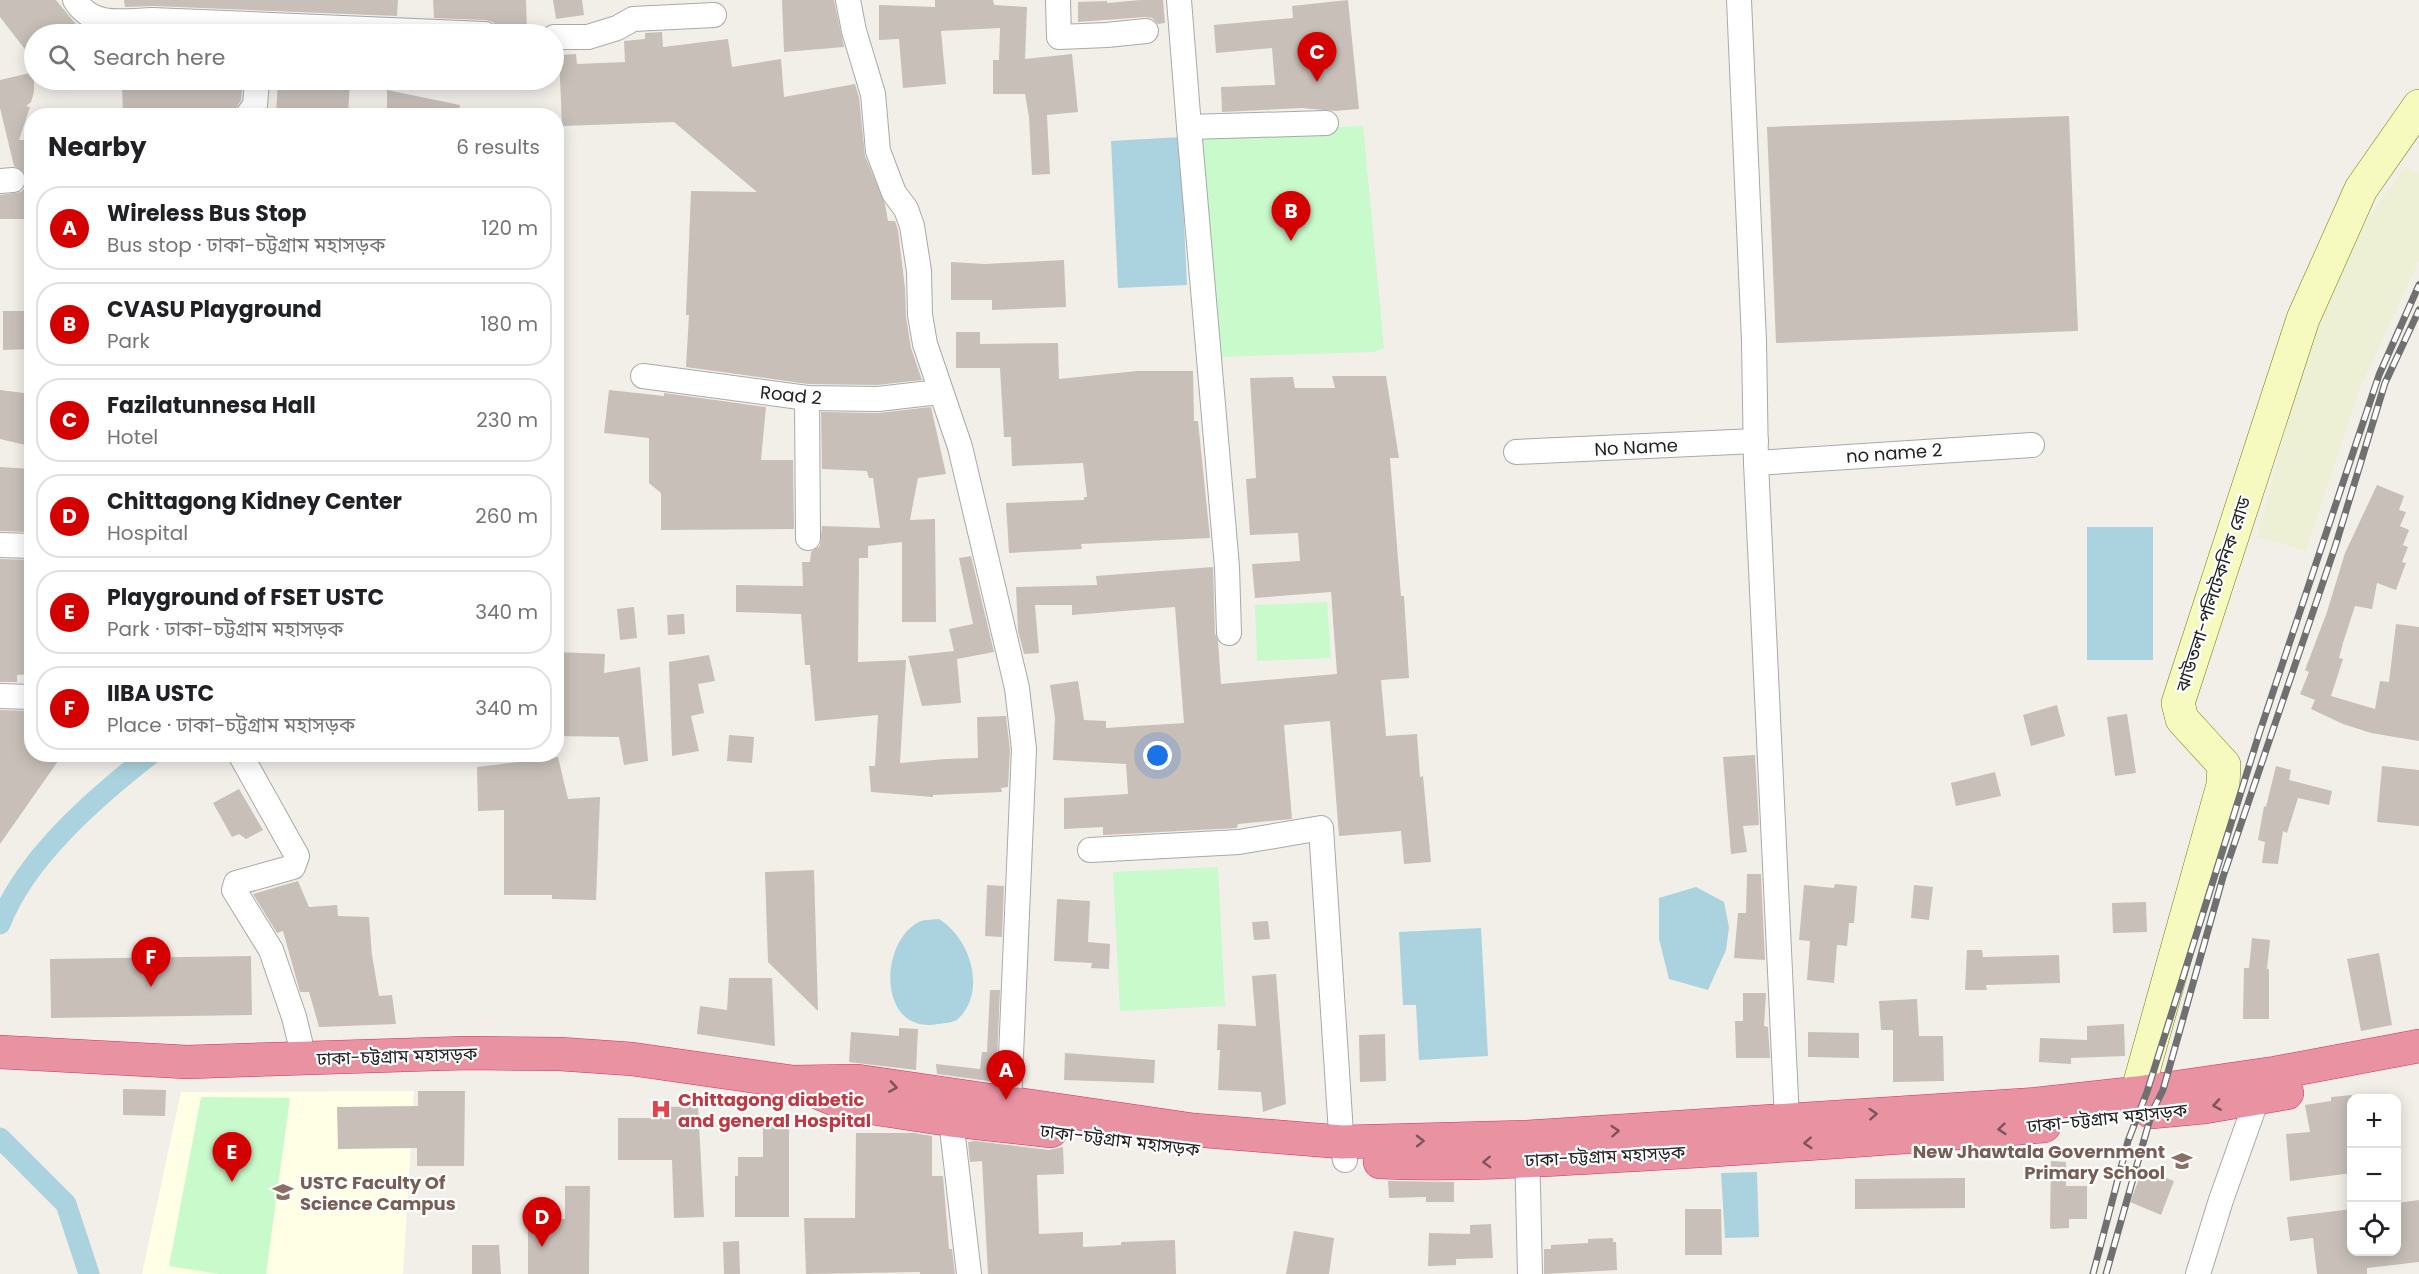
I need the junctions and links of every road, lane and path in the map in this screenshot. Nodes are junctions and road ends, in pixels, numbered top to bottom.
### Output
1 (75, 0) edge
2 (848, 0) edge
3 (1058, 0) edge
4 (1179, 0) edge
5 (1739, 0) edge
6 (714, 15) dead end
7 (196, 24) edge
8 (1146, 31) dead end
9 (564, 37) edge
10 (256, 90) edge
11 (2419, 106) edge
12 (253, 108) edge
13 (1326, 123) dead end
14 (1189, 127) junction
15 (643, 376) dead end
16 (939, 392) junction
17 (807, 398) junction
18 (2032, 445) dead end
19 (1756, 452) junction
20 (1516, 453) dead end
21 (808, 538) dead end
22 (0, 545) edge
23 (24, 546) edge
24 (1229, 633) dead end
25 (0, 696) edge
26 (24, 697) edge
27 (244, 762) edge
28 (1090, 850) dead end
29 (2419, 1046) edge
30 (0, 1052) edge
31 (304, 1058) junction
32 (2419, 1069) edge
33 (793, 1082) junction
34 (2137, 1093) junction
35 (2257, 1099) junction
36 (1009, 1103) junction
37 (951, 1120) junction
38 (1787, 1120) junction
39 (1527, 1149) junction
40 (1344, 1151) junction
41 (969, 1274) edge
42 (1530, 1274) edge
43 (2198, 1274) edge

1 - 7 street
2 - 16 street
3 - 8 street
4 - 14 street
5 - 19 street
6 - 9 street
10 - 12 street
11 - 34 main road, ঝাউতলা-পলিটেকনিক রোড
13 - 14 street
14 - 24 street
15 - 17 street, Road 2
16 - 17 street, Road 2
16 - 36 street
17 - 21 street
18 - 19 street, no name 2
19 - 20 street, No Name
19 - 38 street
22 - 23 street
25 - 26 street
27 - 31 street
28 - 40 street
29 - 34 highway, ঢাকা-চট্টগ্রাম মহাসড়ক
30 - 31 highway, ঢাকা-চট্টগ্রাম মহাসড়ক
31 - 33 highway, ঢাকা-চট্টগ্রাম মহাসড়ক
32 - 35 highway, ঢাকা-চট্টগ্রাম মহাসড়ক
33 -> 36 highway, ঢাকা-চট্টগ্রাম মহাসড়ক
33 - 37 highway, ঢাকা-চট্টগ্রাম মহাসড়ক
38 -> 34 highway, ঢাকা-চট্টগ্রাম মহাসড়ক
35 -> 39 highway, ঢাকা-চট্টগ্রাম মহাসড়ক
35 - 43 street
36 - 40 highway, ঢাকা-চট্টগ্রাম মহাসড়ক
37 - 40 highway, ঢাকা-চট্টগ্রাম মহাসড়ক
37 - 41 street
39 -> 38 highway, ঢাকা-চট্টগ্রাম মহাসড়ক
39 - 40 highway, ঢাকা-চট্টগ্রাম মহাসড়ক
39 - 42 street

